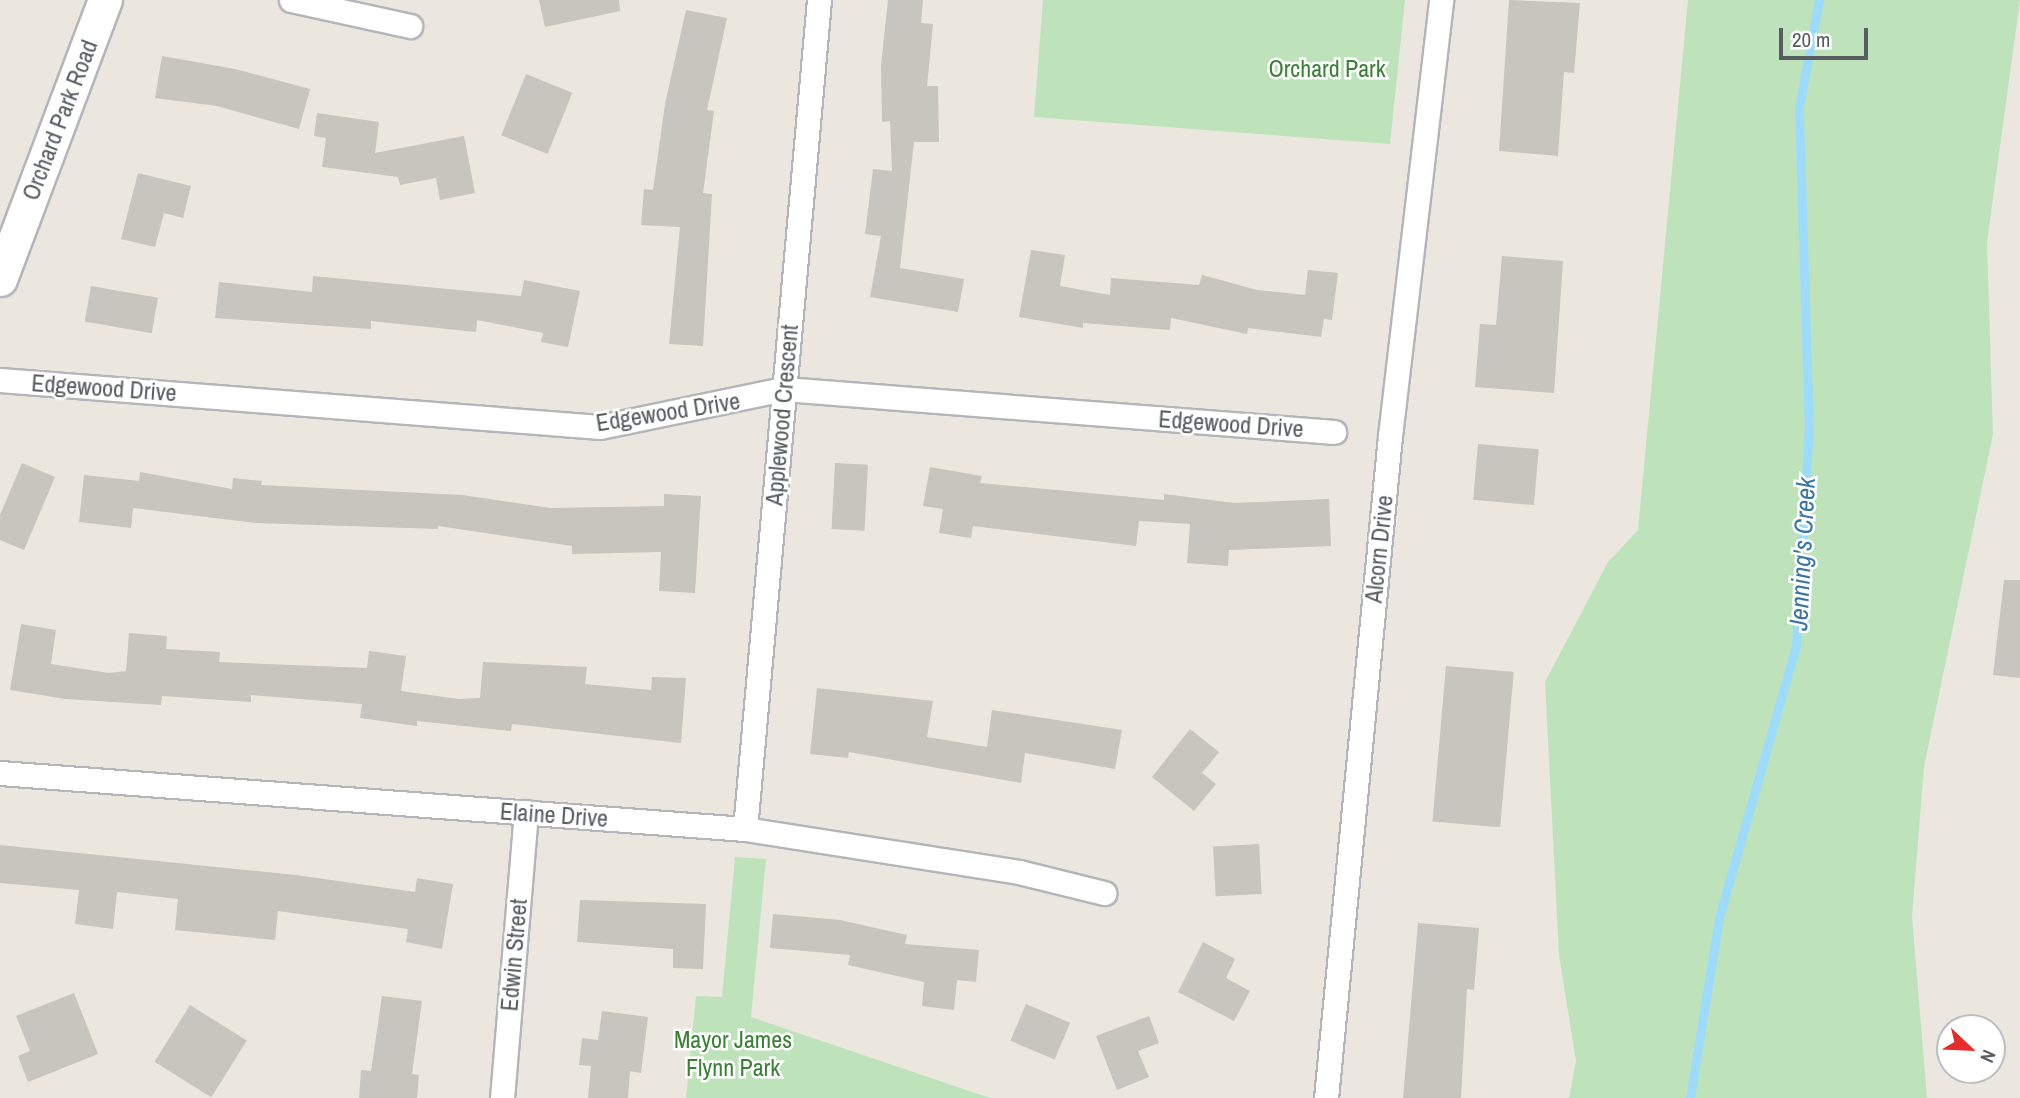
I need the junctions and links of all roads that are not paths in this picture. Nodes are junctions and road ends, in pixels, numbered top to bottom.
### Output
1 (105, 0) edge
2 (291, 0) edge
3 (819, 0) edge
4 (1441, 0) edge
5 (410, 26) dead end
6 (0, 279) edge
7 (0, 380) edge
8 (784, 389) junction
9 (1334, 432) dead end
10 (0, 774) edge
11 (526, 813) junction
12 (745, 830) junction
13 (1104, 893) dead end
14 (502, 1098) edge
15 (1326, 1098) edge

1 - 6 street, Orchard Park Road
2 - 5 street
3 - 8 street, Applewood Crescent
4 - 15 street, Alcorn Drive
7 - 8 street, Edgewood Drive
8 - 9 street, Edgewood Drive
8 - 12 street, Applewood Crescent
10 - 11 street, Elaine Drive
11 - 12 street, Elaine Drive
11 - 14 street, Edwin Street
12 - 13 street, Elaine Drive

